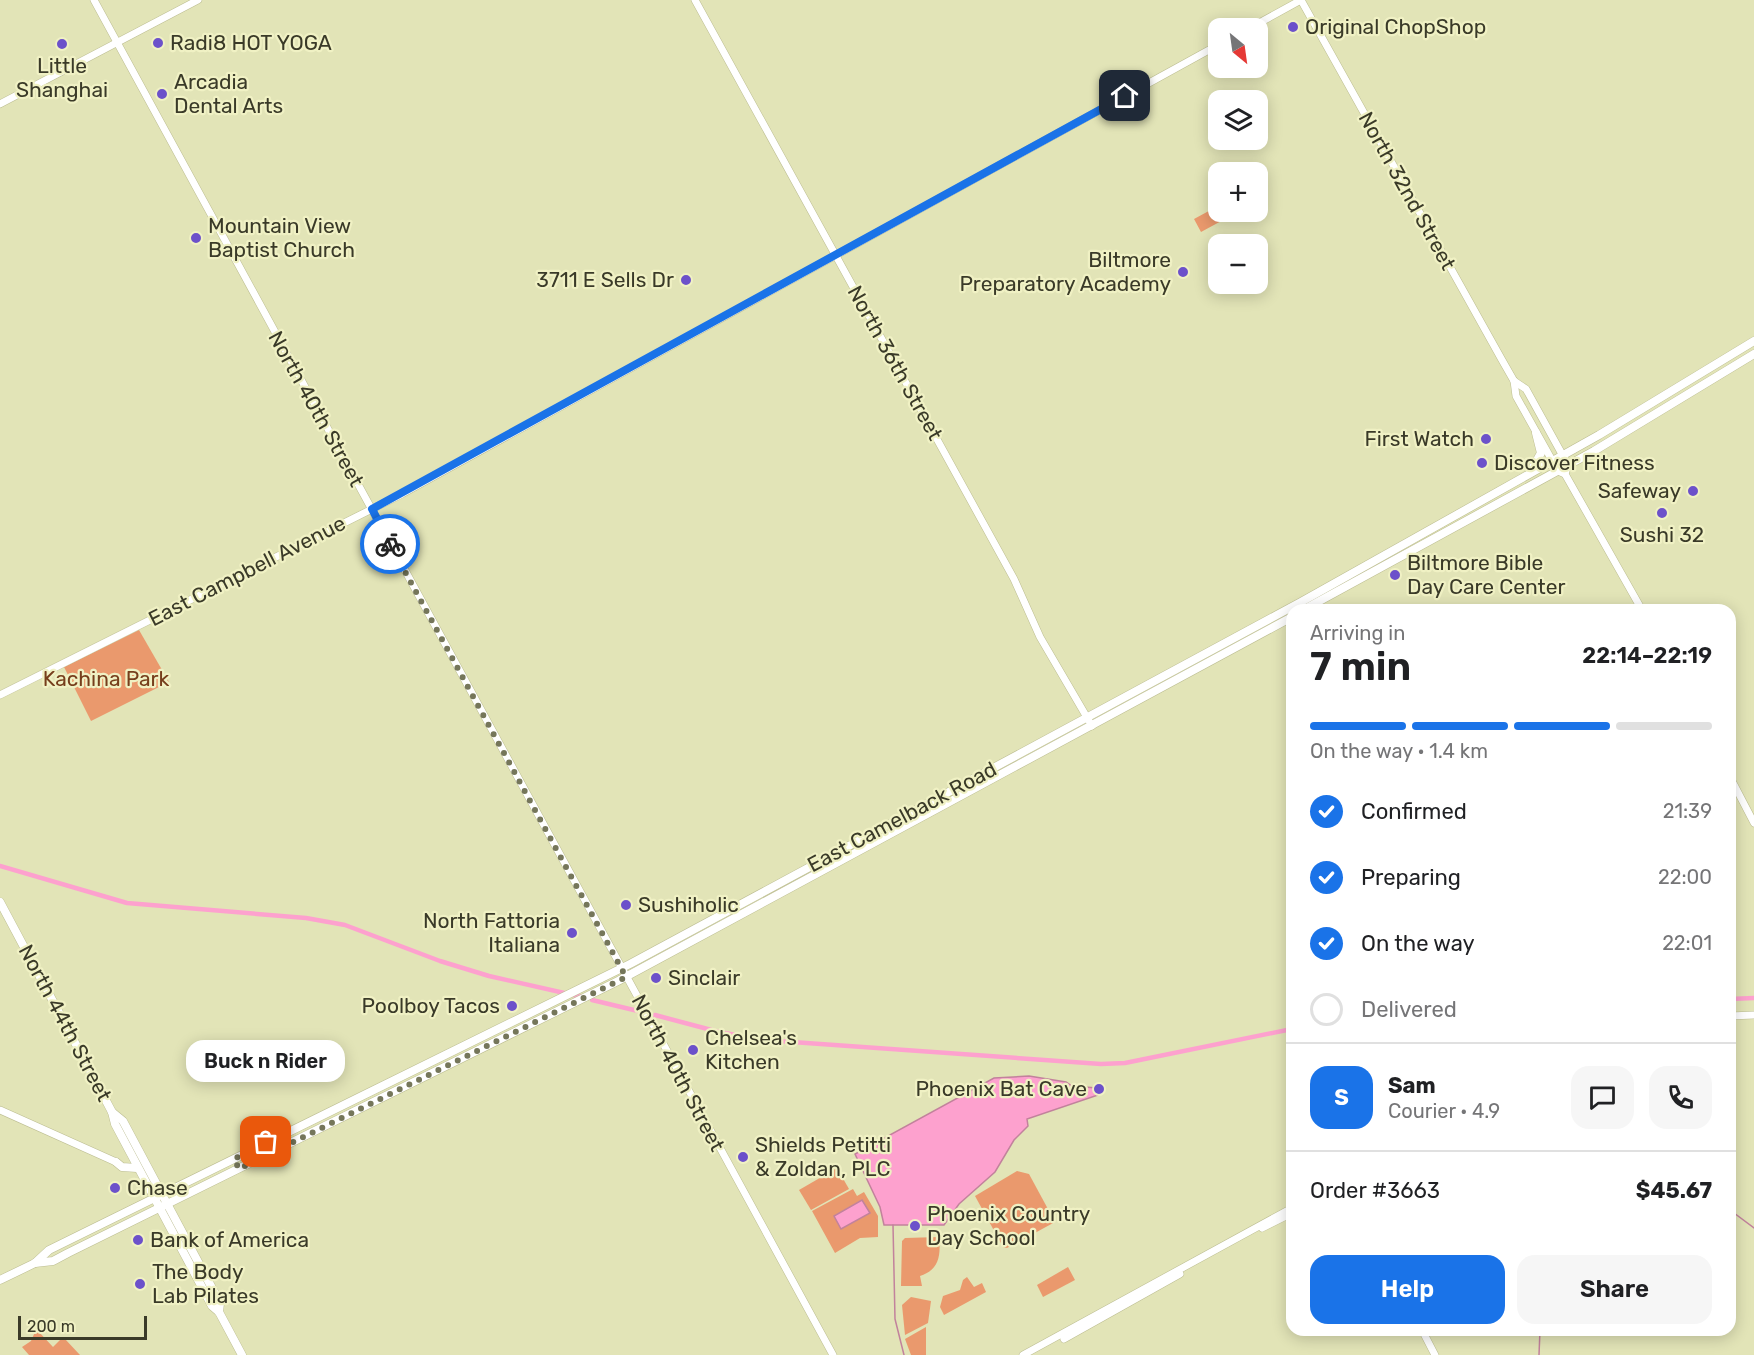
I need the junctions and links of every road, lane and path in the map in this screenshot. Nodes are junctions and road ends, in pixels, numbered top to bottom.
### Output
1 (94, 0) edge
2 (198, 0) edge
3 (695, 0) edge
4 (1301, 0) edge
5 (1268, 18) edge
6 (118, 44) junction
7 (1208, 51) edge
8 (0, 104) edge
9 (837, 256) junction
10 (1754, 341) edge
11 (1754, 354) edge
12 (1514, 381) junction
13 (1634, 414) junction
14 (1640, 424) junction
15 (1536, 432) junction
16 (1563, 455) junction
17 (1552, 461) junction
18 (1568, 465) junction
19 (1562, 473) junction
20 (1525, 476) junction
21 (1508, 485) junction
22 (1513, 496) junction
23 (372, 509) junction
24 (1404, 543) junction
25 (1410, 553) junction
26 (1295, 604) edge
27 (1314, 604) edge
28 (1638, 604) edge
29 (1286, 609) edge
30 (1286, 620) edge
31 (1205, 654) junction
32 (1209, 662) junction
33 (0, 695) edge
34 (1086, 718) junction
35 (1092, 726) junction
36 (1736, 788) edge
37 (1754, 823) edge
38 (0, 902) edge
39 (729, 910) junction
40 (733, 919) junction
41 (621, 969) junction
42 (626, 977) junction
43 (1754, 1015) edge
44 (1736, 1016) edge
45 (0, 1110) edge
46 (112, 1112) junction
47 (127, 1148) junction
48 (234, 1159) junction
49 (116, 1162) junction
50 (138, 1168) junction
51 (239, 1169) junction
52 (162, 1195) junction
53 (154, 1198) junction
54 (168, 1205) junction
55 (159, 1209) junction
56 (1286, 1211) edge
57 (1286, 1216) edge
58 (1238, 1238) junction
59 (35, 1263) junction
60 (1182, 1269) junction
61 (0, 1280) edge
62 (219, 1312) junction
63 (1425, 1336) edge
64 (242, 1355) edge
65 (833, 1355) edge
66 (1023, 1355) edge
67 (1032, 1355) edge
68 (1435, 1355) edge

1 - 6 main road, North 40th Street
2 - 6 main road
3 - 9 main road, North 36th Street
4 - 5 main road
4 - 12 main road, North 32nd Street
6 - 8 main road
6 - 23 main road, North 40th Street
7 - 9 main road, East Campbell Avenue
9 - 23 main road, East Campbell Avenue
9 - 34 main road, North 36th Street
10 - 13 main road, East Camelback Road
11 - 14 main road
12 - 15 main road, North 32nd Street
12 - 16 main road, North 32nd Street
13 - 14 main road
13 - 16 main road, East Camelback Road
14 - 18 main road
15 - 17 main road, North 32nd Street
15 - 20 main road
16 - 17 main road, East Camelback Road
16 - 18 main road, North 32nd Street
17 - 19 main road, North 32nd Street
17 - 20 main road, East Camelback Road
18 - 19 main road
19 - 22 main road
19 - 28 main road, North 32nd Street
20 - 21 main road, East Camelback Road
21 - 22 main road
21 - 24 main road, East Camelback Road
22 - 25 main road
23 - 33 main road, East Campbell Avenue
23 - 41 main road, North 40th Street
24 - 25 main road
24 - 26 main road, East Camelback Road
25 - 27 main road
29 - 31 main road, East Camelback Road
30 - 32 main road, East Camelback Road
31 - 32 main road
31 - 34 main road, East Camelback Road
32 - 35 main road, East Camelback Road
34 - 35 main road, North 36th Street
34 - 39 main road, East Camelback Road
35 - 40 main road, East Camelback Road
36 - 37 main road
38 - 46 main road, North 44th Street
39 - 40 main road
39 - 41 main road, East Camelback Road
40 - 42 main road, East Camelback Road
41 - 42 main road, North 40th Street
41 - 48 main road, East Camelback Road
42 - 51 main road, East Camelback Road
42 - 65 main road, North 40th Street
43 - 44 main road
45 - 49 main road
46 - 47 main road, North 44th Street
46 - 52 main road, North 44th Street
47 - 49 main road
47 - 50 main road, North 44th Street
48 - 51 main road
48 - 52 main road, East Camelback Road
49 - 50 main road
50 - 53 main road, North 44th Street
51 - 54 main road, East Camelback Road
52 - 53 main road, East Camelback Road
52 - 54 main road, North 44th Street
53 - 55 main road, North 44th Street
53 - 59 main road, East Camelback Road
54 - 55 main road, East Camelback Road
54 - 62 main road, North 44th Street
55 - 59 main road, East Camelback Road
55 - 62 main road, North 44th Street
56 - 58 main road
57 - 58 main road
58 - 60 main road
59 - 61 main road, East Camelback Road
60 - 66 main road
60 - 67 main road
62 - 64 main road, North 44th Street
63 - 68 main road

